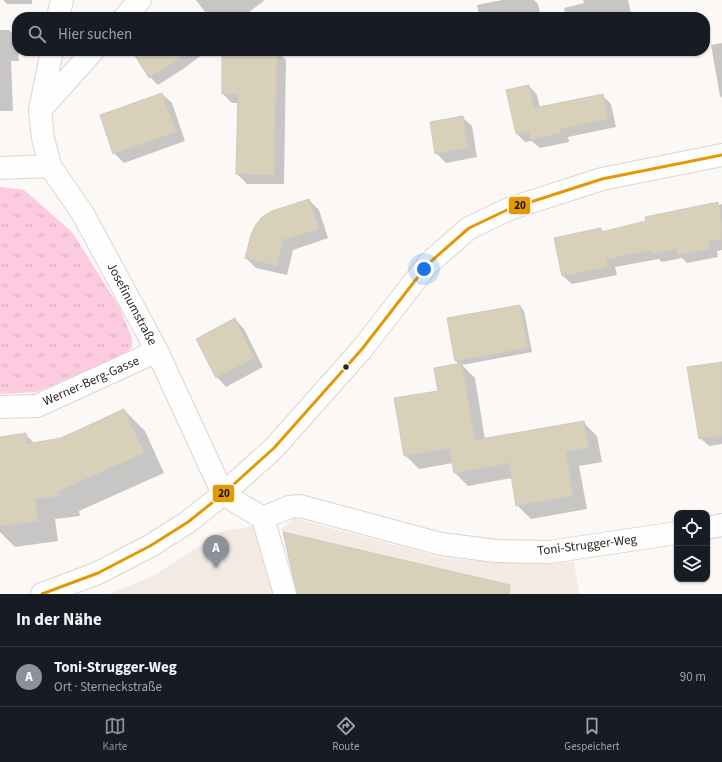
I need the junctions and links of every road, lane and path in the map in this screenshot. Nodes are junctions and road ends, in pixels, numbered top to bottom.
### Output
1 (62, 0) edge
2 (140, 0) edge
3 (59, 12) edge
4 (129, 12) edge
5 (51, 56) edge
6 (89, 56) edge
7 (40, 110) junction
8 (722, 155) edge
9 (50, 166) junction
10 (0, 168) edge
11 (157, 351) junction
12 (0, 407) edge
13 (223, 494) junction
14 (263, 518) junction
15 (722, 525) edge
16 (710, 527) edge
17 (674, 533) edge
18 (42, 594) edge
19 (285, 594) edge

1 - 3 street
2 - 4 street
5 - 7 street
6 - 7 street
7 - 9 street
8 - 13 street
9 - 10 street
9 - 11 street, Josefinumstraße
11 - 12 street, Werner-Berg-Gasse
11 - 13 street, Josefinumstraße
13 - 14 street
13 - 18 street
14 - 17 street, Toni-Strugger-Weg
14 - 19 street
15 - 16 street

